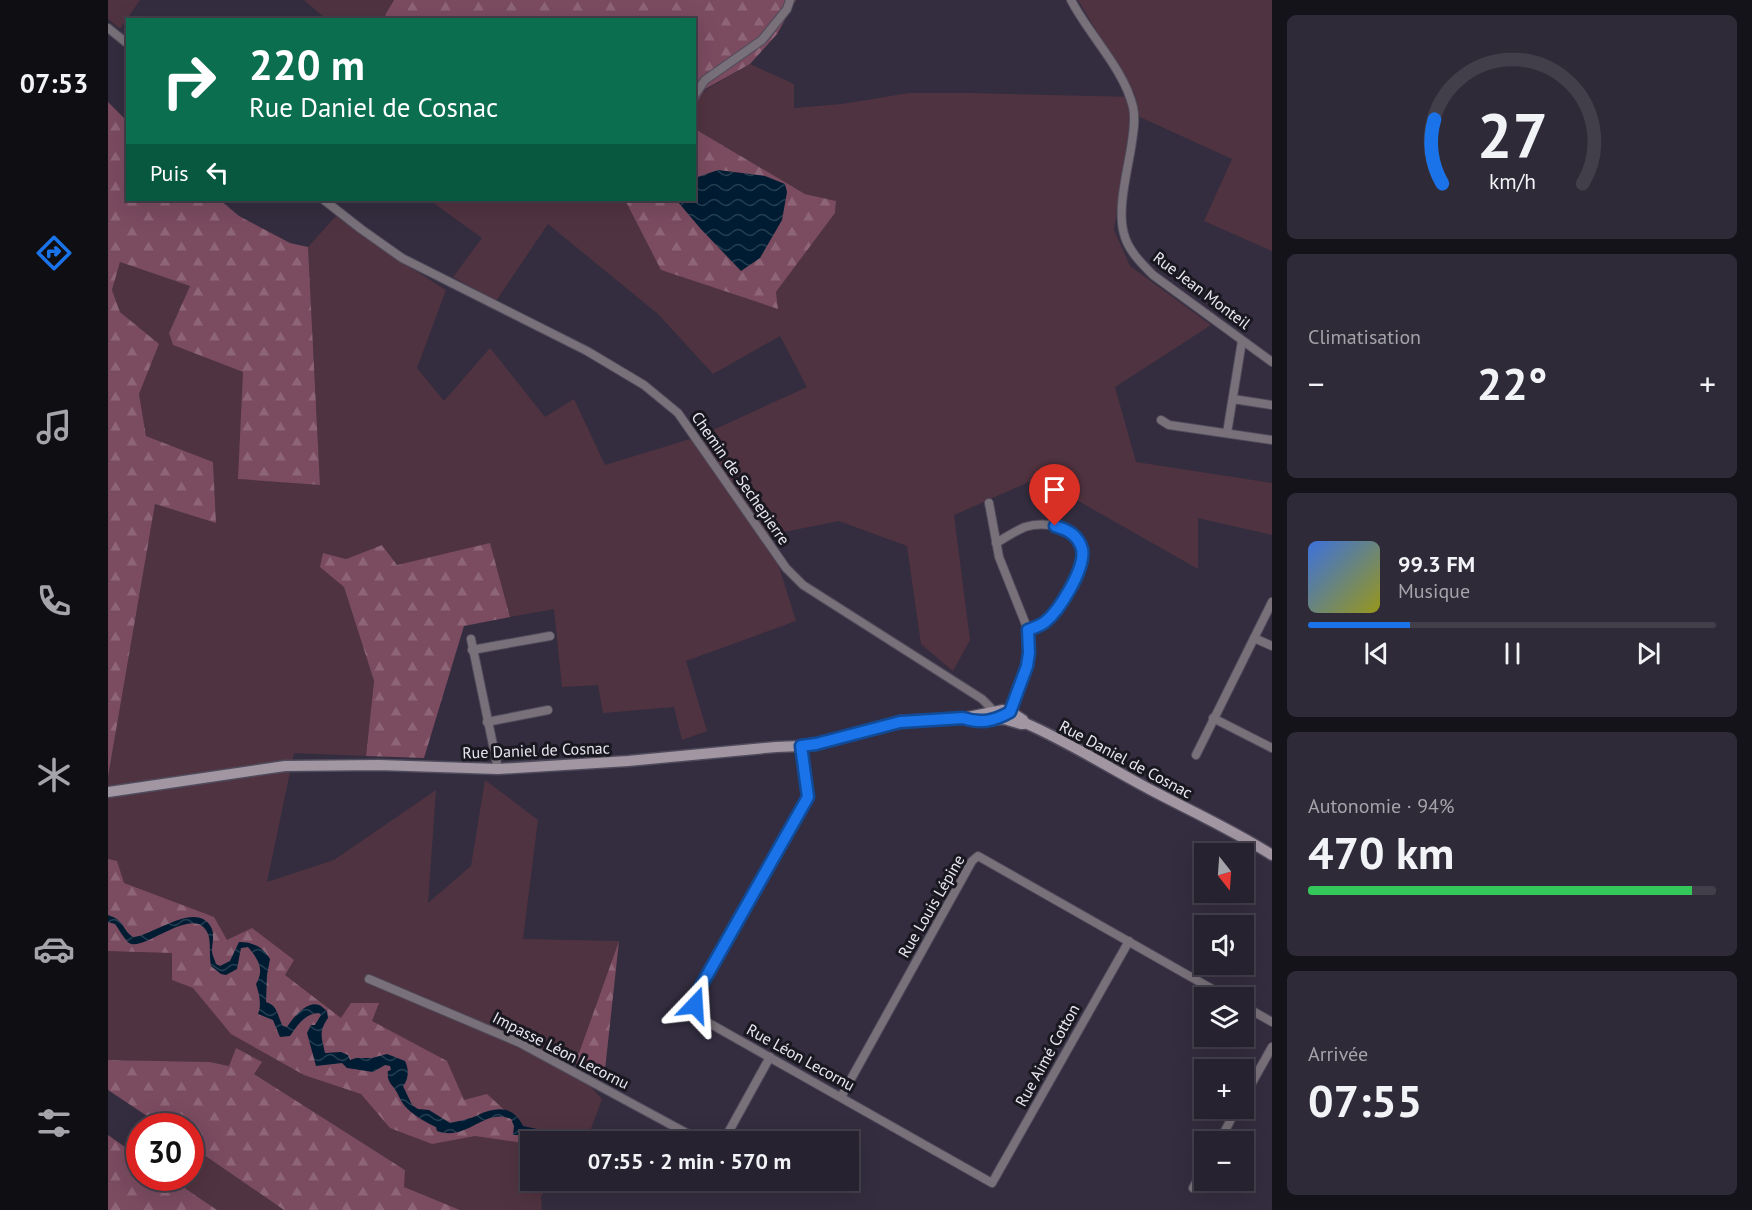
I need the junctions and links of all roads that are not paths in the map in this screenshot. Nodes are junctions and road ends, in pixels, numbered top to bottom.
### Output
1 (790, 0) edge
2 (1071, 0) edge
3 (108, 28) edge
4 (126, 42) edge
5 (696, 93) edge
6 (325, 201) edge
7 (1242, 341) junction
8 (1272, 362) edge
9 (1233, 399) junction
10 (1272, 405) edge
11 (1161, 420) dead end
12 (1227, 433) junction
13 (1272, 440) edge
14 (989, 503) dead end
15 (996, 543) junction
16 (1272, 602) edge
17 (1028, 630) junction
18 (550, 636) dead end
19 (1254, 638) junction
20 (471, 639) dead end
21 (1272, 646) edge
22 (472, 650) junction
23 (548, 710) dead end
24 (1001, 714) junction
25 (1213, 718) junction
26 (487, 722) junction
27 (801, 746) junction
28 (1272, 748) edge
29 (1196, 755) dead end
30 (498, 769) junction
31 (108, 792) edge
32 (1272, 855) edge
33 (1129, 941) junction
34 (369, 979) dead end
35 (1209, 987) edge
36 (1254, 1012) edge
37 (1272, 1022) edge
38 (1272, 1047) edge
39 (770, 1057) junction
40 (1254, 1080) edge
41 (841, 1097) junction
42 (683, 1131) edge
43 (729, 1131) edge
44 (992, 1183) joint

1 - 5 street
2 - 7 street, Rue Jean Monteil
3 - 4 street
6 - 24 street, Chemin de Sechepierre
7 - 8 street, Rue Jean Monteil
7 - 9 street
9 - 10 street
9 - 12 street
11 - 12 street
12 - 13 street
14 - 15 street
15 - 17 street
15 - 17 street
16 - 19 street
17 - 24 street
18 - 22 street
19 - 21 street
19 - 25 street
20 - 22 street
22 - 26 street
23 - 26 street
24 - 27 street, Rue Daniel de Cosnac
24 - 32 street, Rue Daniel de Cosnac
25 - 28 street
25 - 29 street
26 - 30 street
27 - 30 street, Rue Daniel de Cosnac
27 - 39 street, Rue Léon Lecornu
30 - 31 street, Rue Daniel de Cosnac
33 - 35 street, Rue Louis Lépine
33 - 41 street, Rue Louis Lépine
33 - 44 street, Rue Aimé Cotton
34 - 42 street, Impasse Léon Lecornu
36 - 37 street
38 - 40 street
39 - 41 street, Rue Léon Lecornu
39 - 43 street
41 - 44 street, Rue Léon Lecornu

